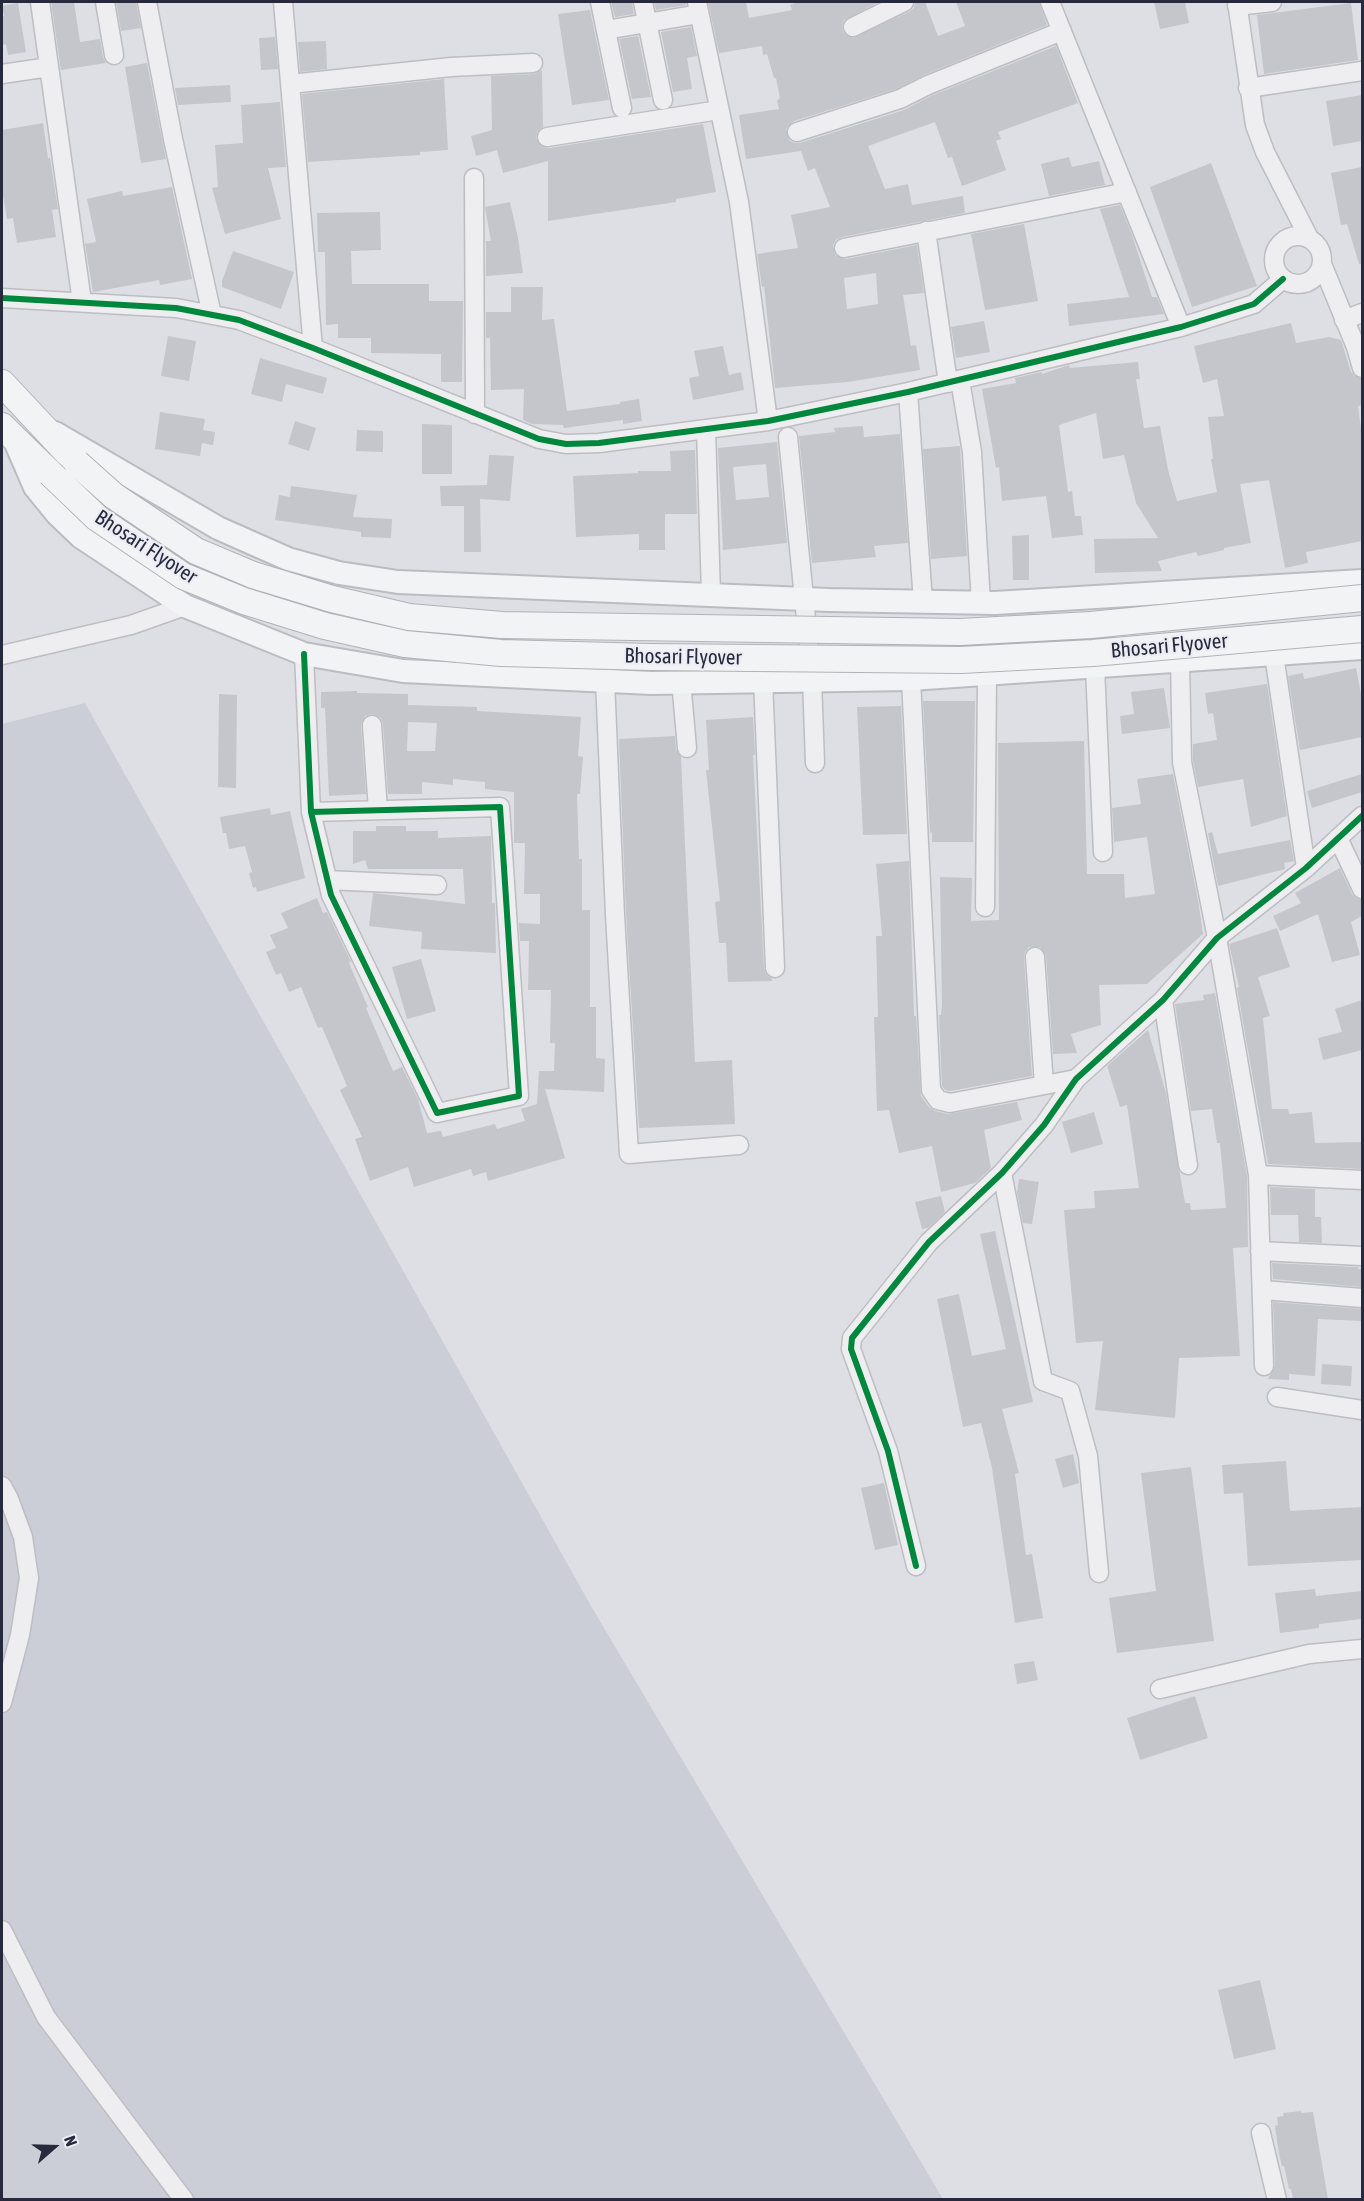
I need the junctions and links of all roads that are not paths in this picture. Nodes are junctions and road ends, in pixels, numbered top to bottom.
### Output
1 (40, 2) edge
2 (105, 2) edge
3 (147, 2) edge
4 (283, 2) edge
5 (600, 2) edge
6 (643, 2) edge
7 (904, 2) edge
8 (1050, 2) edge
9 (1272, 2) edge
10 (1237, 4) edge
11 (698, 8) edge
12 (648, 24) junction
13 (853, 27) dead end
14 (606, 30) junction
15 (1062, 31) junction
16 (114, 55) dead end
17 (533, 63) dead end
18 (49, 67) junction
19 (1362, 71) edge
20 (2, 74) edge
21 (290, 84) junction
22 (1248, 88) junction
23 (663, 100) dead end
24 (719, 110) junction
25 (623, 116) junction
26 (797, 132) dead end
27 (547, 137) dead end
28 (474, 178) dead end
29 (1127, 192) junction
30 (926, 231) junction
31 (1309, 238) junction
32 (843, 248) dead end
33 (1322, 264) junction
34 (1283, 279) junction
35 (2, 298) edge
36 (82, 302) junction
37 (1362, 313) edge
38 (212, 315) junction
39 (1344, 320) junction
40 (1181, 327) junction
41 (313, 348) junction
42 (1362, 368) edge
43 (2, 382) edge
44 (954, 382) junction
45 (909, 392) junction
46 (475, 414) junction
47 (768, 421) junction
48 (43, 427) junction
49 (706, 429) junction
50 (8, 433) edge
51 (788, 437) dead end
52 (1362, 581) edge
53 (711, 595) junction
54 (803, 598) junction
55 (1362, 598) edge
56 (923, 602) junction
57 (981, 603) junction
58 (185, 606) junction
59 (1362, 629) edge
60 (1362, 648) edge
61 (304, 654) junction
62 (1274, 654) junction
63 (2, 655) edge
64 (1180, 661) junction
65 (1095, 667) junction
66 (987, 675) junction
67 (812, 679) junction
68 (911, 679) junction
69 (605, 680) junction
70 (764, 680) junction
71 (681, 681) junction
72 (372, 725) dead end
73 (687, 748) dead end
74 (815, 763) dead end
75 (378, 810) junction
76 (311, 812) junction
77 (1362, 816) edge
78 (1338, 838) junction
79 (1103, 852) dead end
80 (1306, 868) junction
81 (327, 880) junction
82 (437, 885) dead end
83 (1362, 889) edge
84 (985, 907) dead end
85 (1217, 938) junction
86 (1035, 957) dead end
87 (775, 968) dead end
88 (1163, 1000) junction
89 (1076, 1079) junction
90 (1044, 1085) junction
91 (739, 1145) dead end
92 (1188, 1165) dead end
93 (1002, 1173) junction
94 (1258, 1175) junction
95 (1362, 1180) edge
96 (1260, 1251) junction
97 (1362, 1256) edge
98 (1263, 1290) junction
99 (1362, 1298) edge
100 (1264, 1366) dead end
101 (1277, 1397) dead end
102 (1362, 1410) edge
103 (2, 1486) edge
104 (916, 1566) dead end
105 (1099, 1573) dead end
106 (1362, 1648) edge
107 (1160, 1689) dead end
108 (2, 1703) edge
109 (2, 1930) edge
110 (1262, 2133) dead end
111 (184, 2199) edge
112 (1277, 2199) edge

1 - 18 street
2 - 16 street
3 - 38 street
4 - 21 street
5 - 14 street
6 - 12 street
7 - 13 street
8 - 15 street
9 - 10 street
10 - 22 street
11 - 12 street
11 - 24 street
12 - 14 street
12 - 23 street
14 - 25 street
15 - 26 street
15 - 29 street
17 - 21 street
18 - 20 street
18 - 36 street
19 - 22 street
21 - 41 street
22 - 31 street
24 - 25 street
24 - 47 street
25 - 27 street
28 - 46 street
29 - 30 street
29 - 40 street
30 - 32 street
30 - 44 street
31 - 33 street
31 - 34 street
33 - 34 street
33 - 39 street
34 - 40 street
35 - 36 street
36 - 38 street
37 - 39 street
38 - 41 street
39 - 42 street
40 - 44 street
41 - 46 street
43 - 48 highway, Bhosari Flyover
44 - 45 street
44 - 57 street
45 - 47 street
45 - 56 street
46 - 49 street
47 - 49 street
48 - 53 main road
48 - 55 highway, Bhosari Flyover, bridge
49 - 53 street
50 - 58 main road
50 - 59 highway, Bhosari Flyover, bridge
51 - 54 street
52 - 57 main road
53 - 54 main road
54 - 56 main road
54 - 67 street
56 - 57 main road
58 - 61 main road
58 - 63 street
60 - 62 main road
61 - 69 main road
61 - 76 street
62 - 64 main road
62 - 80 street
64 - 65 main road
64 - 85 street
65 - 66 main road
65 - 79 street
66 - 68 main road
66 - 84 street
67 - 68 main road
67 - 70 main road
67 - 74 street
68 - 90 street
69 - 71 main road
69 - 91 street
70 - 71 main road
70 - 87 street
71 - 73 street
72 - 75 street
75 - 76 street
75 - 81 street
76 - 81 street
77 - 78 street
78 - 80 street
78 - 83 street
80 - 85 street
81 - 82 street
85 - 88 street
85 - 94 street
86 - 90 street
88 - 89 street
88 - 92 street
89 - 90 street
89 - 93 street
93 - 104 street
93 - 105 street
94 - 95 street
94 - 96 street
96 - 97 street
96 - 98 street
98 - 99 street
98 - 100 street
101 - 102 street
103 - 108 street
106 - 107 street
109 - 111 street
110 - 112 street

